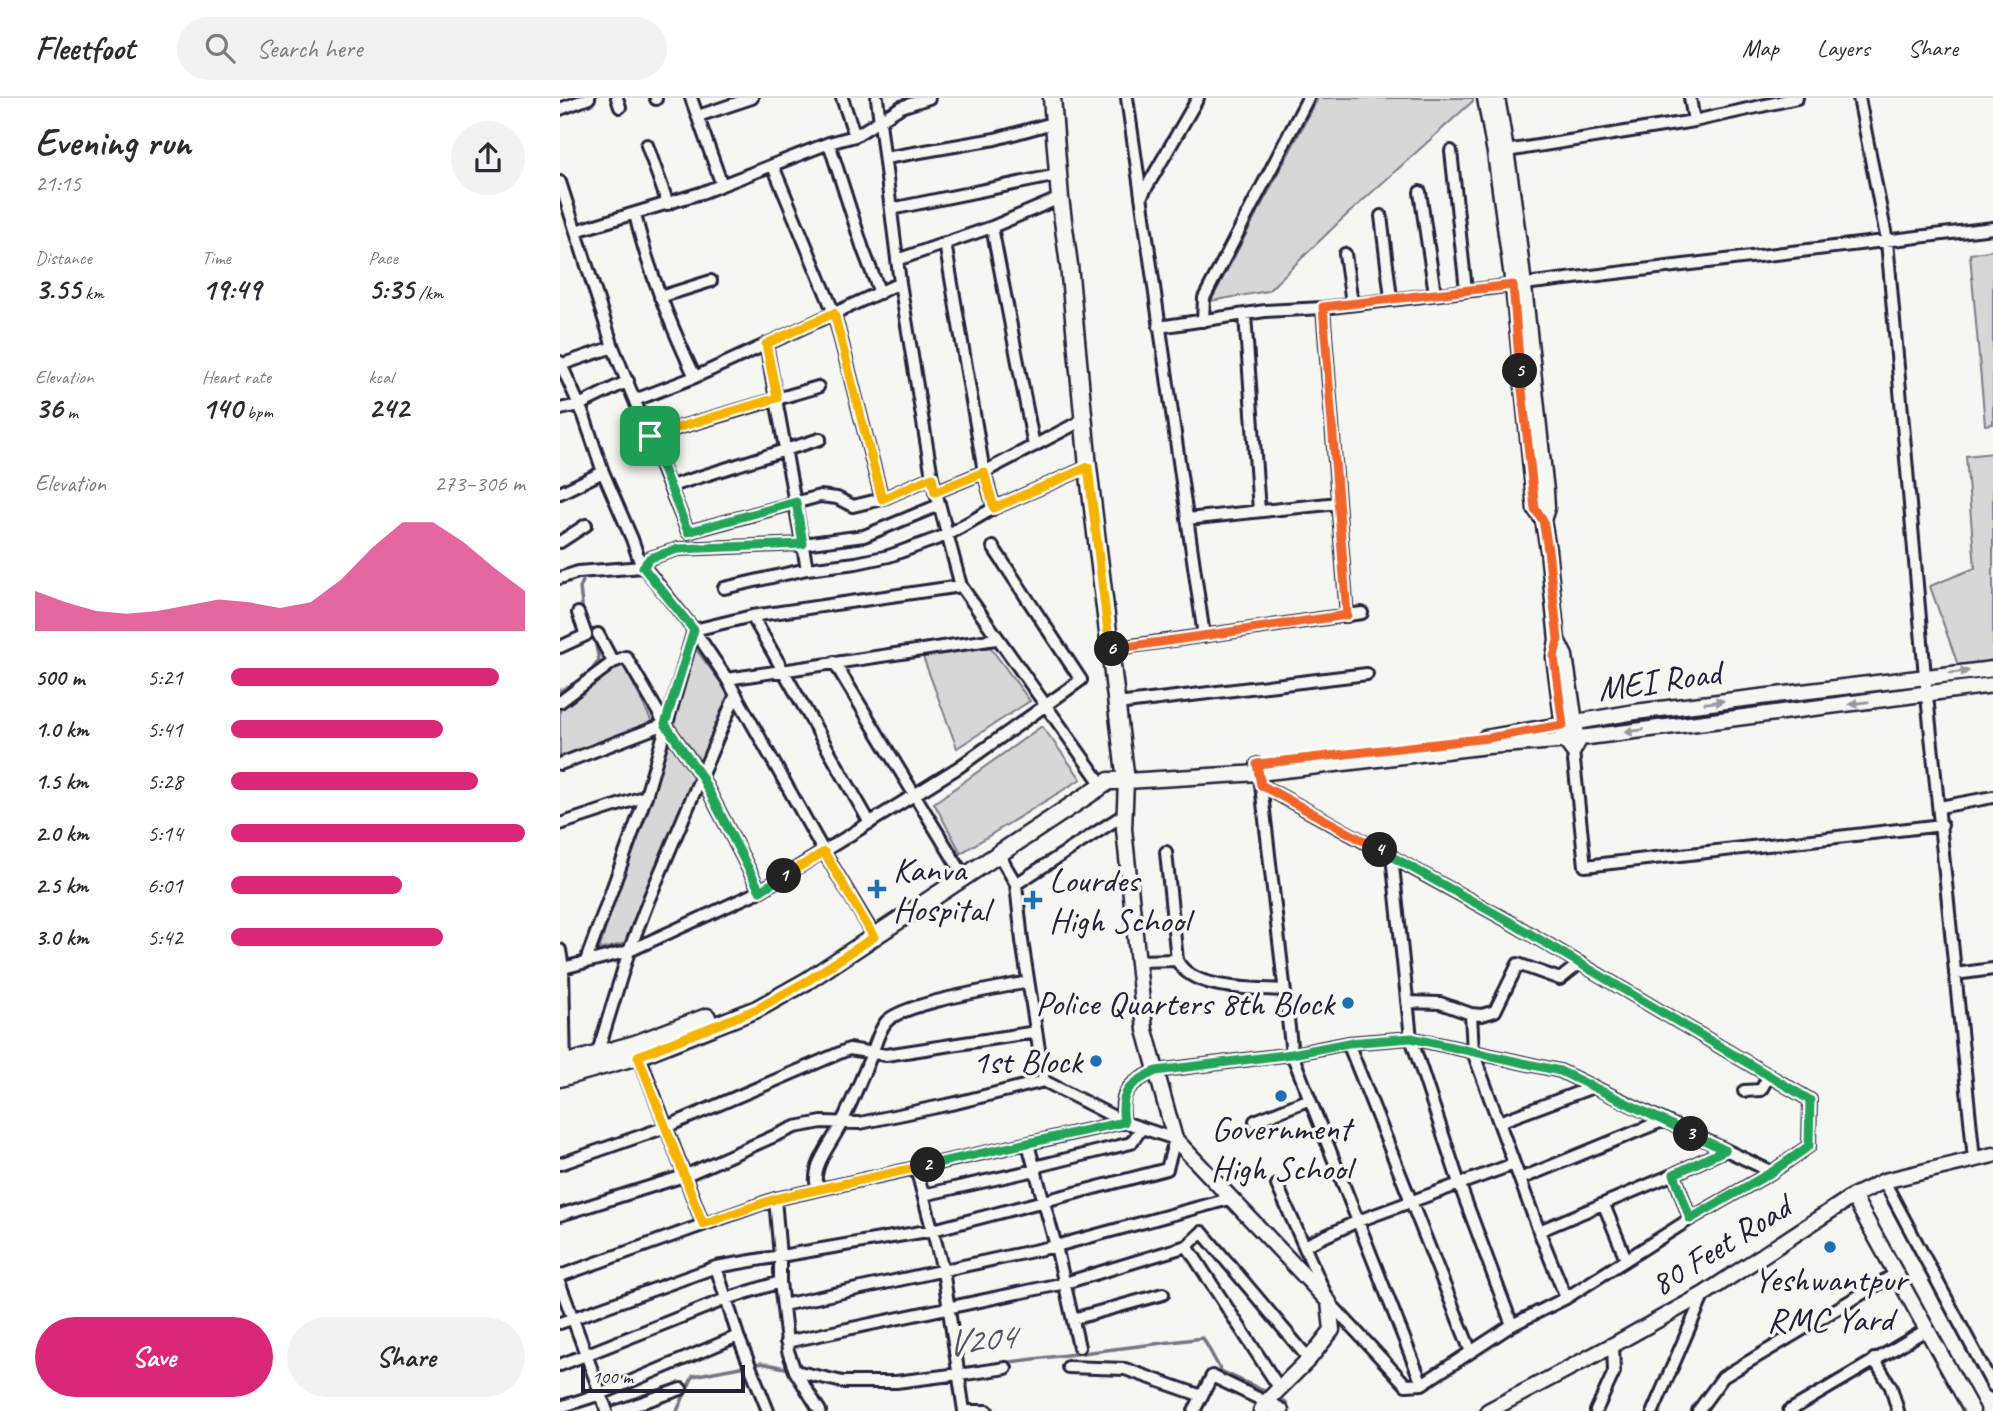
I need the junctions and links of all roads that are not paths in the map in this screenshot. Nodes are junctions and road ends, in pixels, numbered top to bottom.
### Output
1 (589, 98) edge
2 (691, 98) edge
3 (752, 98) edge
4 (842, 98) edge
5 (877, 98) edge
6 (929, 98) edge
7 (1052, 98) edge
8 (1127, 98) edge
9 (1198, 98) edge
10 (1308, 98) edge
11 (1485, 98) edge
12 (1497, 98) edge
13 (1690, 98) edge
14 (1797, 98) edge
15 (1859, 98) edge
16 (560, 109) edge
17 (698, 116) junction
18 (1694, 121) junction
19 (880, 122) junction
20 (1053, 123) junction
21 (855, 136) junction
22 (829, 142) junction
23 (648, 145) dead end
24 (1451, 151) dead end
25 (1501, 152) junction
26 (885, 158) junction
27 (774, 166) junction
28 (1058, 175) junction
29 (560, 182) edge
30 (722, 185) junction
31 (1420, 192) dead end
32 (1141, 197) junction
33 (1060, 198) junction
34 (668, 204) junction
35 (891, 209) junction
36 (635, 214) junction
37 (1381, 216) dead end
38 (992, 227) junction
39 (1993, 228) edge
40 (576, 231) junction
41 (1887, 241) junction
42 (945, 243) junction
43 (1345, 254) dead end
44 (897, 260) junction
45 (711, 281) dead end
46 (900, 283) junction
47 (1519, 284) junction
48 (1466, 290) junction
49 (880, 293) junction
50 (1435, 293) junction
51 (660, 298) junction
52 (1391, 298) junction
53 (1352, 303) junction
54 (1323, 307) junction
55 (834, 313) junction
56 (1245, 315) junction
57 (1203, 321) junction
58 (1159, 327) junction
59 (766, 344) junction
60 (613, 347) junction
61 (560, 364) edge
62 (695, 377) junction
63 (628, 382) junction
64 (818, 387) dead end
65 (777, 398) junction
66 (635, 400) junction
67 (579, 405) junction
68 (560, 409) edge
69 (1083, 420) junction
70 (650, 436) junction
71 (820, 439) dead end
72 (1033, 442) junction
73 (786, 449) junction
74 (1088, 467) junction
75 (983, 468) junction
76 (603, 472) junction
77 (932, 477) junction
78 (671, 486) junction
79 (935, 492) junction
80 (560, 493) edge
81 (882, 499) junction
82 (796, 502) junction
83 (1338, 503) junction
84 (939, 505) junction
85 (994, 508) junction
86 (1259, 511) junction
87 (1187, 519) junction
88 (586, 525) dead end
89 (947, 535) junction
90 (560, 542) edge
91 (803, 544) junction
92 (993, 547) dead end
93 (641, 565) junction
94 (807, 569) junction
95 (560, 578) edge
96 (961, 586) junction
97 (723, 588) dead end
98 (578, 613) dead end
99 (1362, 613) dead end
100 (1347, 615) junction
101 (752, 616) junction
102 (694, 630) junction
103 (598, 634) dead end
104 (1204, 636) junction
105 (996, 639) junction
106 (560, 647) edge
107 (1110, 649) junction
108 (613, 662) junction
109 (834, 662) junction
110 (1993, 669) edge
111 (783, 671) junction
112 (1367, 674) dead end
113 (1925, 676) junction
114 (727, 679) junction
115 (1993, 685) edge
116 (736, 694) junction
117 (1927, 695) junction
118 (560, 702) edge
119 (1117, 704) junction
120 (1045, 706) junction
121 (665, 724) junction
122 (1571, 735) junction
123 (560, 764) edge
124 (1259, 774) junction
125 (701, 776) junction
126 (1126, 777) junction
127 (1098, 779) junction
128 (915, 795) junction
129 (646, 796) junction
130 (1993, 797) edge
131 (1940, 807) junction
132 (1125, 814) junction
133 (870, 823) junction
134 (560, 824) edge
135 (1942, 825) junction
136 (824, 852) junction
137 (1166, 852) dead end
138 (999, 855) junction
139 (1392, 856) junction
140 (962, 874) junction
141 (1016, 884) junction
142 (760, 891) junction
143 (872, 934) junction
144 (560, 950) edge
145 (629, 951) junction
146 (1177, 960) junction
147 (586, 961) junction
148 (1138, 961) junction
149 (1580, 963) junction
150 (563, 968) junction
151 (1993, 969) edge
152 (1955, 974) junction
153 (1028, 982) junction
154 (1284, 990) junction
155 (1407, 1002) junction
156 (1471, 1014) junction
157 (1037, 1032) junction
158 (1411, 1038) junction
159 (1348, 1043) junction
160 (637, 1050) junction
161 (1474, 1052) junction
162 (873, 1053) junction
163 (1292, 1054) junction
164 (597, 1055) junction
165 (563, 1071) edge
166 (1156, 1071) junction
167 (1769, 1075) junction
168 (1044, 1081) junction
169 (1593, 1087) junction
170 (1744, 1091) dead end
171 (1310, 1099) junction
172 (1255, 1121) dead end
173 (1662, 1121) junction
174 (1124, 1122) junction
175 (1499, 1122) junction
176 (842, 1123) junction
177 (666, 1127) junction
178 (1142, 1128) junction
179 (1175, 1139) junction
180 (1028, 1144) junction
181 (1725, 1150) junction
182 (1993, 1155) edge
183 (1974, 1159) junction
184 (560, 1164) edge
185 (1514, 1164) junction
186 (916, 1168) junction
187 (1035, 1168) junction
188 (1772, 1172) junction
189 (1674, 1174) junction
190 (684, 1176) junction
191 (1520, 1179) junction
192 (1884, 1181) junction
193 (816, 1182) dead end
194 (1459, 1183) junction
195 (1277, 1185) dead end
196 (923, 1195) junction
197 (1853, 1196) junction
198 (775, 1199) junction
199 (1230, 1199) junction
200 (1411, 1200) junction
201 (1044, 1201) junction
202 (1604, 1205) junction
203 (560, 1215) edge
204 (1690, 1219) junction
205 (1358, 1221) junction
206 (703, 1224) junction
207 (933, 1230) junction
208 (1539, 1231) junction
209 (1056, 1246) junction
210 (1304, 1246) junction
211 (1187, 1247) junction
212 (780, 1256) junction
213 (1626, 1259) junction
214 (716, 1267) junction
215 (943, 1270) junction
216 (1895, 1274) junction
217 (560, 1276) edge
218 (780, 1282) junction
219 (1065, 1283) junction
220 (560, 1284) edge
221 (1163, 1294) dead end
222 (1704, 1294) junction
223 (1566, 1298) junction
224 (726, 1299) junction
225 (1329, 1302) junction
226 (783, 1305) junction
227 (948, 1308) junction
228 (573, 1318) junction
229 (1073, 1319) junction
230 (560, 1323) edge
231 (1512, 1325) junction
232 (1926, 1330) junction
233 (738, 1336) junction
234 (786, 1342) junction
235 (1613, 1345) junction
236 (1079, 1347) dead end
237 (1471, 1352) junction
238 (587, 1355) junction
239 (1309, 1359) junction
240 (1874, 1359) junction
241 (560, 1365) edge
242 (1068, 1367) dead end
243 (794, 1368) junction
244 (1006, 1368) dead end
245 (959, 1371) junction
246 (1422, 1384) junction
247 (1993, 1386) edge
248 (681, 1389) dead end
249 (601, 1394) junction
250 (1202, 1396) junction
251 (1271, 1399) edge
252 (560, 1407) edge
253 (607, 1411) edge
254 (618, 1411) edge
255 (768, 1411) edge
256 (820, 1411) edge
257 (964, 1411) edge
258 (1194, 1411) edge
259 (1281, 1411) edge
260 (1488, 1411) edge
261 (1596, 1411) edge
262 (1653, 1411) edge
263 (1698, 1411) edge
264 (1788, 1411) edge
265 (1898, 1411) edge
266 (1972, 1411) edge

1 - 16 street
2 - 17 street
3 - 17 street
4 - 21 street
5 - 19 street
6 - 19 street
7 - 20 main road
8 - 32 street
9 - 32 street
10 - 57 street
11 - 25 street
12 - 25 street
13 - 18 street
14 - 18 street
15 - 41 street
17 - 30 street
18 - 25 street
19 - 21 street
19 - 26 street
20 - 26 street
20 - 28 main road
21 - 22 street
22 - 27 street
22 - 49 street
23 - 34 street
24 - 48 street
25 - 47 street
26 - 35 street
27 - 30 street
27 - 55 street
28 - 33 main road
28 - 35 street
29 - 40 street
30 - 34 street
31 - 50 street
32 - 58 street
33 - 38 street
33 - 69 main road
34 - 36 street
35 - 44 street
36 - 40 street
36 - 51 street
37 - 52 street
38 - 42 street
38 - 72 street
39 - 41 street
40 - 60 street
41 - 47 street
41 - 113 street
42 - 44 street
42 - 75 street
43 - 53 street
44 - 46 street
45 - 51 street
46 - 49 street
46 - 77 street
47 - 48 street
47 - 122 street
48 - 50 street
49 - 55 street
50 - 52 street
51 - 62 street
52 - 53 street
53 - 54 street
54 - 56 street
54 - 83 street
55 - 59 street
55 - 81 street
56 - 57 street
56 - 86 street
57 - 58 street
58 - 87 street
59 - 62 street
59 - 65 street
60 - 61 street
60 - 63 street
61 - 67 street
62 - 66 street
63 - 66 street
63 - 67 street
64 - 65 street
65 - 70 street
65 - 73 street
66 - 70 street
67 - 68 street
67 - 76 street
69 - 72 street
69 - 74 main road
70 - 78 street
71 - 73 street
72 - 75 street
73 - 78 street
73 - 82 street
74 - 85 street
74 - 107 main road
75 - 79 street
75 - 85 street
76 - 80 street
76 - 93 street
77 - 79 street
77 - 81 street
78 - 82 street
79 - 84 street
81 - 82 street
82 - 91 street
83 - 86 street
83 - 100 street
84 - 89 street
84 - 91 street
85 - 89 street
86 - 87 street
87 - 104 street
88 - 90 street
89 - 94 street
89 - 96 street
91 - 93 street
91 - 94 street
92 - 120 street
93 - 95 street
93 - 102 street
94 - 97 street
96 - 101 street
96 - 105 street
98 - 106 street
99 - 100 street
100 - 104 street
101 - 102 street
101 - 111 street
102 - 114 street
102 - 121 street
103 - 108 street
104 - 107 street
105 - 109 street
105 - 120 street
107 - 119 main road
108 - 118 street
108 - 121 street
109 - 111 street
109 - 128 street
113 -> 110 street, MEI Road
111 - 114 street
111 - 133 street
112 - 119 street
113 - 117 street
122 -> 113 street, MEI Road
114 - 116 street
115 - 117 street, MEI Road
116 - 125 street
116 - 136 street
117 -> 122 street, MEI Road
117 - 131 street
119 - 126 main road
120 - 127 street
120 - 128 street
121 - 123 street
121 - 125 street
121 - 129 street
122 - 124 street, MEI Road
122 - 135 street
124 - 126 street, MEI Road
124 - 139 street
124 - 154 street
125 - 142 street
125 - 145 street
126 - 127 main road
126 - 132 street
126 - 138 main road
127 - 140 main road
128 - 133 street
128 - 140 street
129 - 134 street
129 - 147 street
130 - 131 street
131 - 135 street
132 - 141 street
132 - 148 street
133 - 136 street
135 - 152 street
136 - 142 street
136 - 143 street
137 - 146 street
138 - 140 main road
138 - 141 street
139 - 149 street
139 - 155 street
140 - 143 main road
141 - 153 street
142 - 145 street
143 - 160 main road
144 - 150 street
145 - 147 street
145 - 164 street
146 - 148 street
146 - 154 street
147 - 150 street
148 - 166 street
149 - 156 street
149 - 167 street
150 - 165 street
151 - 152 street
152 - 183 street
153 - 157 street
153 - 162 street
154 - 163 street
155 - 156 street
155 - 158 street
156 - 161 street
157 - 162 street
157 - 168 street
158 - 159 street
158 - 161 street
158 - 194 street
159 - 163 street
159 - 200 street
160 - 164 main road
160 - 165 main road
160 - 177 street
161 - 169 street
161 - 175 street
162 - 176 street
162 - 177 street
163 - 166 street
163 - 171 street
164 - 165 main road
166 - 174 street
166 - 179 street
167 - 170 street
167 - 188 street
168 - 174 street
168 - 176 street
169 - 173 street
169 - 175 street
171 - 172 street
171 - 205 street
173 - 181 street
173 - 191 street
174 - 178 street
174 - 180 street
175 - 185 street
176 - 190 street
176 - 193 street
177 - 184 street
177 - 190 street
178 - 179 street
178 - 187 street
179 - 199 street
179 - 201 street
180 - 186 street
180 - 187 street
181 - 188 street
181 - 189 street
182 - 183 street, 80 Feet Road
183 - 192 street, 80 Feet Road
185 - 191 street
185 - 194 street
186 - 196 street
186 - 198 street
187 - 196 street
187 - 201 street
188 - 204 street
189 - 202 street
189 - 204 street
190 - 203 street
190 - 206 street
191 - 208 street
192 - 197 street, 80 Feet Road
192 - 247 street
194 - 200 street
194 - 231 street
195 - 210 street
196 - 207 street
197 - 216 street
197 - 222 street, 80 Feet Road
198 - 206 street
198 - 212 street
199 - 209 street
199 - 225 street
200 - 205 street
200 - 237 street
201 - 207 street
201 - 209 street
202 - 208 street
202 - 213 street
204 - 213 street
205 - 210 street
205 - 246 street
206 - 217 street
207 - 212 street
207 - 215 street
208 - 223 street
209 - 215 street
209 - 219 street
210 - 225 street
211 - 219 street
211 - 239 street
211 - 251 street
212 - 214 street
212 - 218 street
213 - 223 street
214 - 224 street
214 - 228 street
215 - 226 street
215 - 227 street
216 - 232 street
216 - 263 street
218 - 224 street
218 - 226 street
219 - 227 street
219 - 229 street
220 - 228 street
221 - 229 street
222 - 235 street, 80 Feet Road
222 - 262 street
223 - 231 street
224 - 233 street
224 - 238 street
225 - 239 street
225 - 246 street
226 - 234 street
227 - 234 street
227 - 245 street
228 - 230 street
228 - 238 street
229 - 236 street
231 - 237 street
232 - 240 street
232 - 266 street
233 - 249 street
233 - 255 street
234 - 243 street
235 - 260 street, 80 Feet Road
235 - 261 street
237 - 246 street
238 - 241 street
238 - 249 street
239 - 251 street
240 - 264 street
240 - 265 street
242 - 250 street
243 - 245 street
243 - 256 street
244 - 245 street
245 - 257 street
248 - 254 street
249 - 252 street
249 - 253 street
250 - 251 street
250 - 258 street
251 - 259 street

